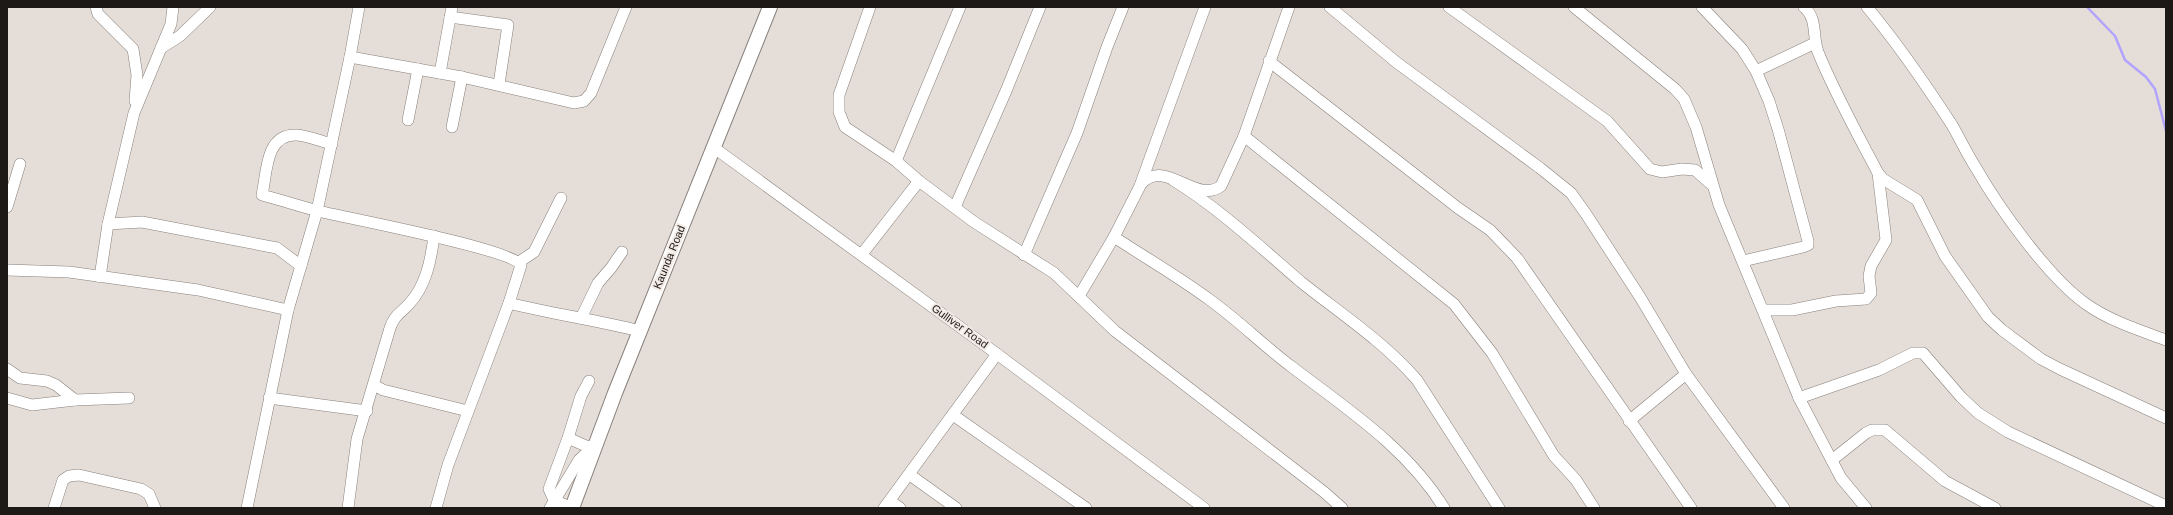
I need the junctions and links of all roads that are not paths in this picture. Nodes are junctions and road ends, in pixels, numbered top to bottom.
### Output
1 (96, 7) edge
2 (173, 7) edge
3 (210, 7) edge
4 (359, 7) edge
5 (626, 7) edge
6 (770, 7) edge
7 (870, 7) edge
8 (960, 7) edge
9 (1040, 7) edge
10 (1124, 7) edge
11 (1205, 7) edge
12 (1289, 7) edge
13 (1330, 7) edge
14 (1449, 7) edge
15 (1574, 7) edge
16 (1702, 7) edge
17 (1804, 7) edge
18 (1867, 7) edge
19 (451, 12) edge
20 (1815, 43) junction
21 (161, 48) junction
22 (350, 57) junction
23 (1269, 61) junction
24 (418, 69) junction
25 (440, 72) junction
26 (1756, 72) junction
27 (462, 77) junction
28 (499, 84) junction
29 (134, 113) junction
30 (408, 120) dead end
31 (452, 127) dead end
32 (1244, 136) junction
33 (332, 144) junction
34 (713, 147) junction
35 (896, 160) junction
36 (20, 164) dead end
37 (1878, 173) junction
38 (1173, 180) junction
39 (919, 181) junction
40 (1141, 184) junction
41 (1712, 184) junction
42 (561, 198) dead end
43 (7, 207) edge
44 (955, 207) junction
45 (317, 211) junction
46 (108, 224) junction
47 (434, 236) junction
48 (1114, 237) junction
49 (622, 252) dead end
50 (862, 254) junction
51 (1024, 255) junction
52 (1743, 261) junction
53 (519, 262) junction
54 (301, 266) junction
55 (7, 270) edge
56 (100, 277) junction
57 (1079, 296) junction
58 (509, 303) junction
59 (288, 310) junction
60 (1764, 310) junction
61 (581, 318) junction
62 (640, 331) junction
63 (2166, 340) edge
64 (997, 354) junction
65 (7, 369) edge
66 (1686, 374) junction
67 (589, 381) dead end
68 (374, 385) junction
69 (7, 398) edge
70 (129, 398) dead end
71 (269, 398) junction
72 (1799, 398) junction
73 (75, 400) junction
74 (367, 411) junction
75 (468, 412) junction
76 (953, 415) junction
77 (2166, 418) edge
78 (1630, 421) junction
79 (568, 438) junction
80 (593, 447) junction
81 (1832, 460) junction
82 (910, 475) junction
83 (552, 504) edge
84 (887, 504) edge
85 (1198, 506) edge
86 (2166, 506) edge
87 (54, 508) edge
88 (155, 508) edge
89 (247, 508) edge
90 (348, 508) edge
91 (436, 508) edge
92 (572, 508) edge
93 (900, 508) edge
94 (956, 508) edge
95 (1086, 508) edge
96 (1342, 508) edge
97 (1444, 508) edge
98 (1499, 508) edge
99 (1594, 508) edge
100 (1691, 508) edge
101 (1784, 508) edge
102 (1866, 508) edge
103 (1995, 508) edge

1 - 29 street
2 - 21 street
3 - 21 street
4 - 22 street
5 - 28 street
6 - 34 main road, Kaunda Road
7 - 35 street
8 - 35 street
9 - 44 street
10 - 51 street
11 - 40 street
12 - 23 street
13 - 66 street
14 - 41 street
15 - 41 street
16 - 26 street
17 - 20 street
18 - 63 street
19 - 25 street
19 - 28 street
20 - 26 street
20 - 37 street
21 - 29 street
22 - 24 street
22 - 33 street
23 - 32 street
23 - 78 street
24 - 25 street
24 - 30 street
25 - 27 street
26 - 52 street
27 - 28 street
27 - 31 street
29 - 46 street
32 - 38 street
32 - 99 street
33 - 45 street
33 - 45 street
34 - 50 street, Gulliver Road
34 - 62 main road, Kaunda Road
35 - 39 street
36 - 43 street
37 - 60 street
37 - 77 street
38 - 40 street
38 - 98 street
39 - 44 street
39 - 50 street
40 - 48 street
41 - 52 street
42 - 53 street
44 - 51 street
45 - 47 street
45 - 54 street
46 - 54 street
46 - 56 street
47 - 53 street
47 - 68 street
48 - 57 street
48 - 97 street
49 - 61 street
50 - 64 street, Gulliver Road
51 - 57 street
52 - 60 street
53 - 58 street
54 - 59 street
55 - 56 street
56 - 59 street
57 - 96 street
58 - 61 street
58 - 75 street
59 - 71 street
60 - 72 street
61 - 62 street
62 - 80 main road, Kaunda Road
64 - 76 street
64 - 85 street, Gulliver Road
65 - 73 street
66 - 78 street
66 - 101 street
67 - 79 street
68 - 74 street
68 - 75 street
69 - 73 street
70 - 73 street
71 - 74 street
71 - 89 street
72 - 81 street
72 - 86 street
74 - 90 street
75 - 91 street
76 - 82 street
76 - 95 street
78 - 100 street
79 - 80 street
79 - 83 street
80 - 83 street
80 - 92 main road, Kaunda Road
81 - 102 street
81 - 103 street
82 - 84 street
82 - 94 street
83 - 92 street
84 - 93 street
87 - 88 street

